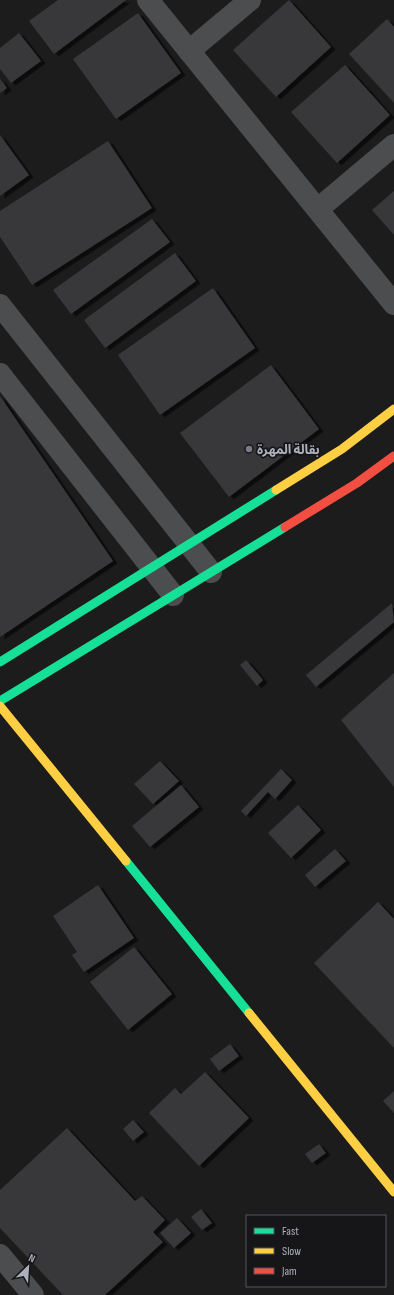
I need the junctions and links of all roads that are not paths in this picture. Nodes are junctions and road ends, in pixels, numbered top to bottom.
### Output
1 (148, 0) edge
2 (250, 0) edge
3 (189, 50) junction
4 (394, 145) edge
5 (318, 209) junction
6 (394, 304) edge
7 (0, 305) edge
8 (0, 374) edge
9 (394, 409) edge
10 (394, 456) edge
11 (189, 546) junction
12 (151, 569) junction
13 (211, 572) junction
14 (173, 595) junction
15 (0, 662) edge
16 (0, 701) edge
17 (0, 706) edge
18 (394, 1192) edge
19 (0, 1255) edge
20 (33, 1295) edge

1 - 3 street
2 - 3 street
3 - 5 street
4 - 5 street
5 - 6 street
7 - 11 street
8 - 12 street
9 - 11 main road
10 - 13 main road
11 - 12 main road
11 - 13 street
12 - 14 street
12 - 15 main road
13 - 14 main road
14 - 16 main road
17 - 18 main road
19 - 20 street

